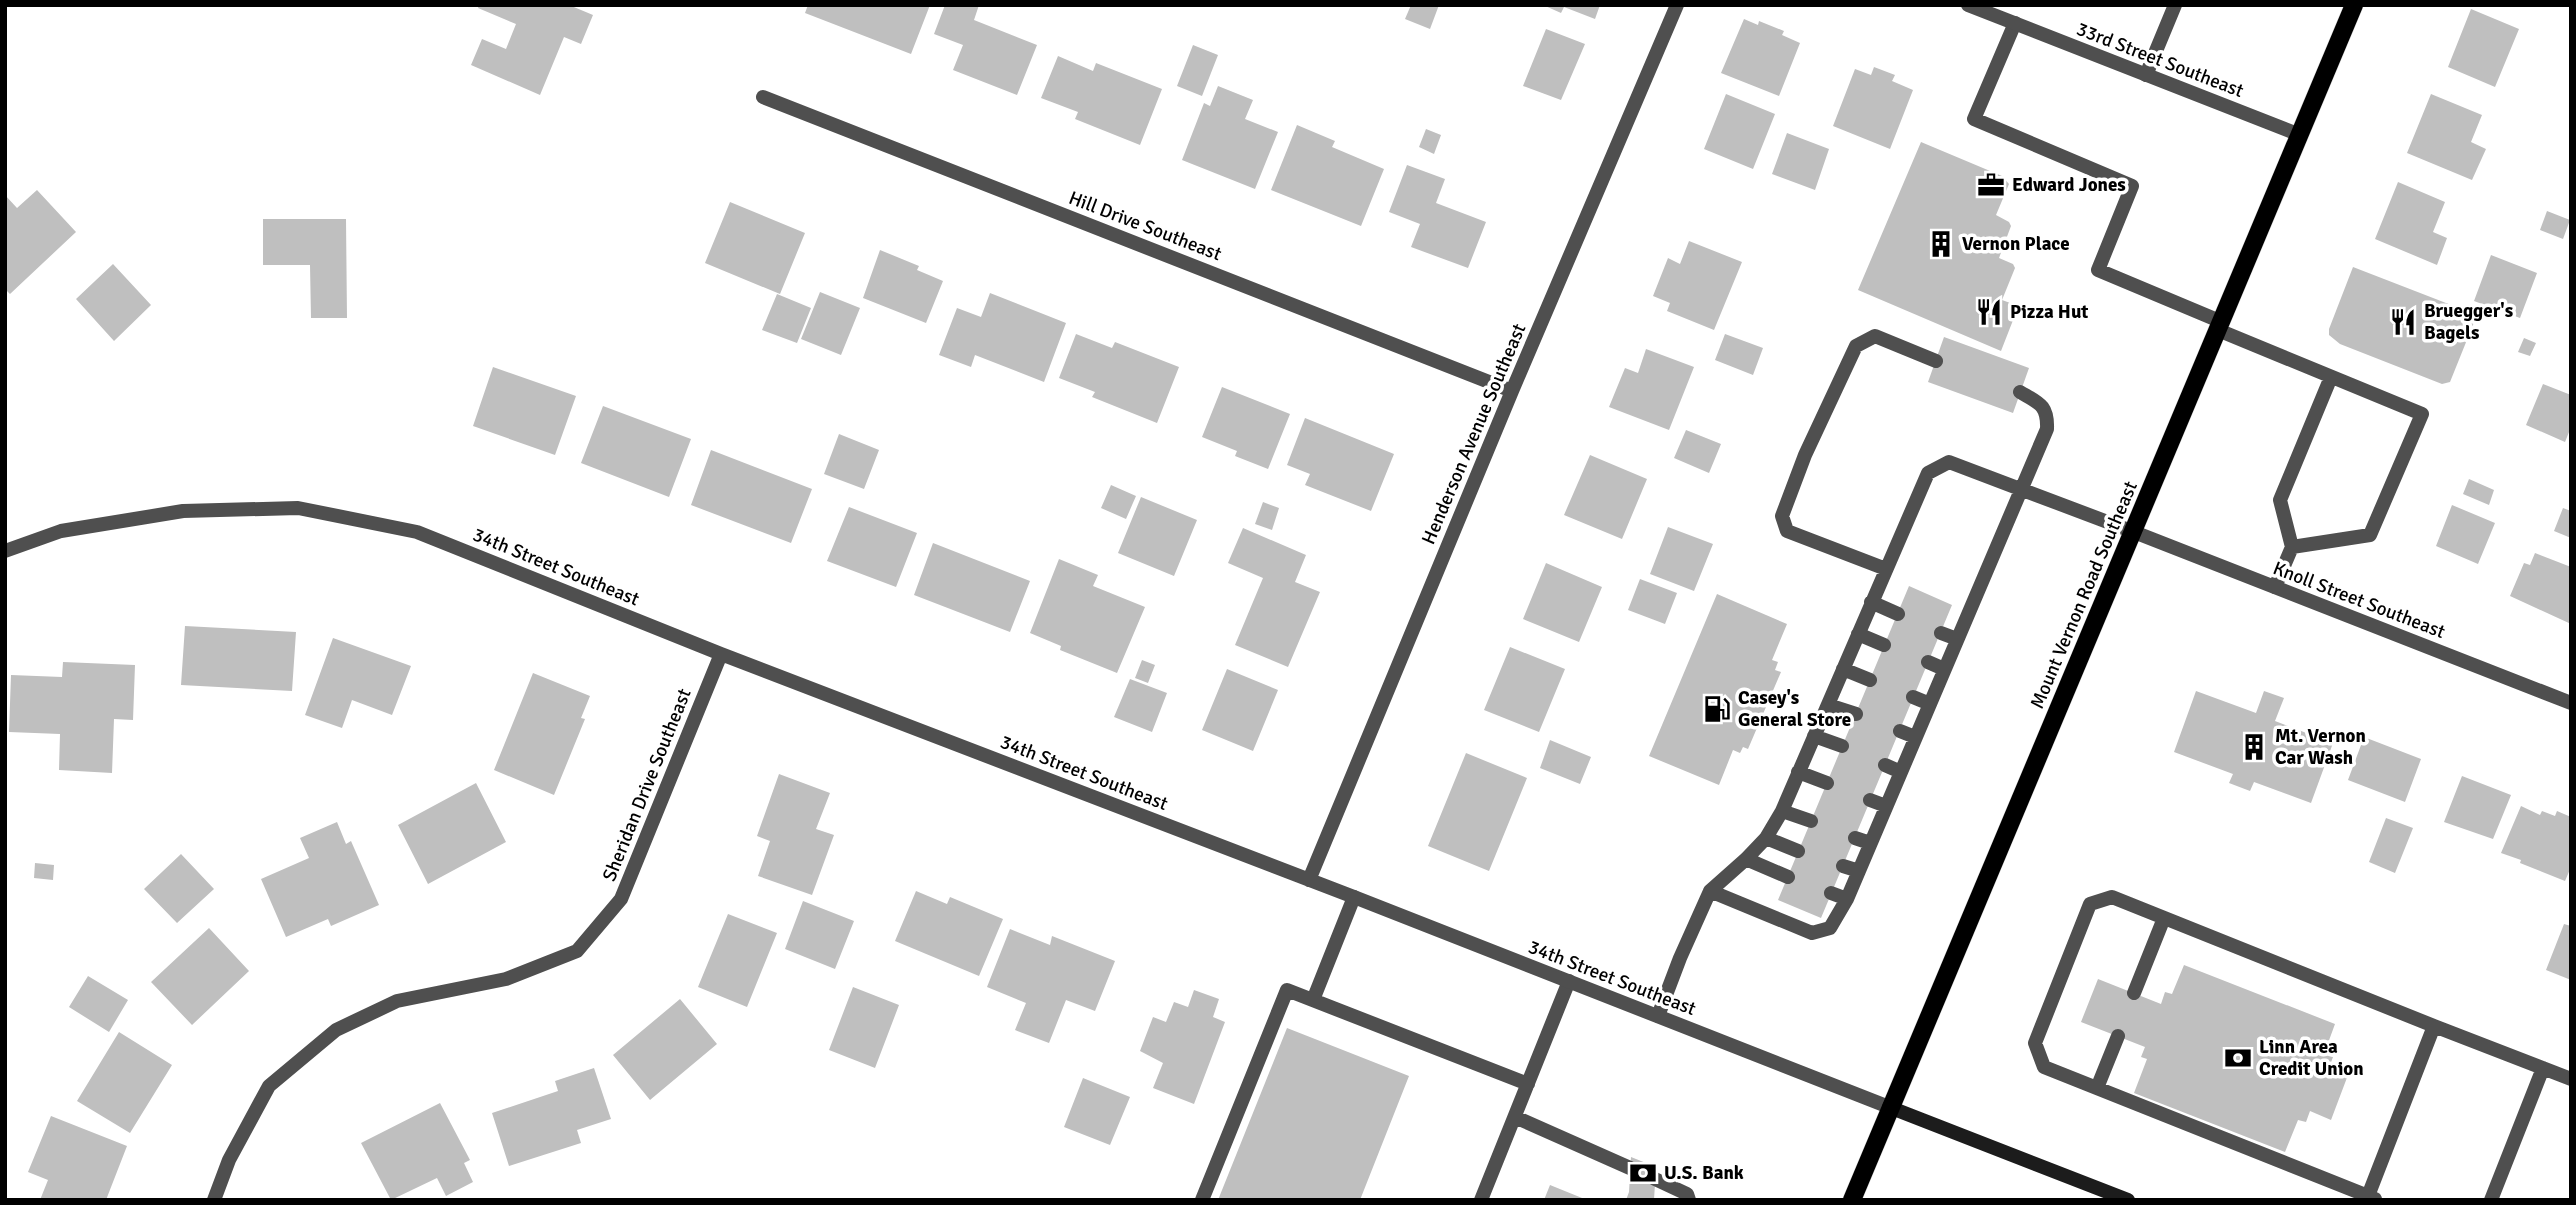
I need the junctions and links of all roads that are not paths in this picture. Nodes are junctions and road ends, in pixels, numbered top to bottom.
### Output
1 (1677, 5) edge
2 (1968, 5) edge
3 (2175, 5) edge
4 (2354, 5) edge
5 (2015, 23) junction
6 (2146, 75) junction
7 (763, 97) dead end
8 (2300, 135) junction
9 (2220, 326) junction
10 (1936, 361) dead end
11 (2331, 377) junction
12 (1512, 391) junction
13 (2020, 392) dead end
14 (2021, 487) junction
15 (2134, 532) junction
16 (2292, 547) junction
17 (5, 551) edge
18 (1886, 569) junction
19 (2275, 587) junction
20 (1871, 602) junction
21 (1898, 614) dead end
22 (1941, 633) dead end
23 (1858, 634) junction
24 (1957, 639) junction
25 (1884, 645) dead end
26 (721, 654) junction
27 (1928, 662) dead end
28 (1843, 669) junction
29 (1944, 669) junction
30 (1870, 680) dead end
31 (1913, 697) dead end
32 (2571, 703) edge
33 (1930, 704) junction
34 (1828, 705) junction
35 (1856, 714) dead end
36 (1900, 731) dead end
37 (1814, 736) junction
38 (1915, 737) junction
39 (1842, 746) dead end
40 (1885, 765) dead end
41 (1798, 772) junction
42 (1901, 772) junction
43 (1827, 783) dead end
44 (1870, 800) dead end
45 (1886, 806) junction
46 (1782, 811) junction
47 (1811, 821) dead end
48 (1766, 838) junction
49 (1855, 838) dead end
50 (1870, 844) junction
51 (1798, 851) dead end
52 (1746, 859) junction
53 (1843, 866) dead end
54 (1859, 871) junction
55 (1788, 877) dead end
56 (1309, 880) junction
57 (1710, 891) junction
58 (1831, 893) dead end
59 (1354, 897) junction
60 (1847, 899) junction
61 (2164, 918) junction
62 (1569, 981) junction
63 (2134, 993) dead end
64 (1313, 1000) junction
65 (1658, 1016) junction
66 (2434, 1026) junction
67 (2118, 1036) dead end
68 (2543, 1068) junction
69 (2571, 1079) edge
70 (1528, 1084) junction
71 (2096, 1088) junction
72 (1889, 1107) junction
73 (1515, 1117) junction
74 (1630, 1168) dead end
75 (1655, 1179) dead end
76 (2372, 1198) edge
77 (214, 1200) edge
78 (1202, 1200) edge
79 (1481, 1200) edge
80 (1689, 1200) edge
81 (1852, 1200) edge
82 (2128, 1200) edge
83 (2491, 1200) edge

1 - 12 street, Henderson Avenue Southeast
2 - 5 street, 33rd Street Southeast
3 - 6 street
4 - 8 main road, Mount Vernon Road Southeast
5 - 6 street, 33rd Street Southeast
5 - 9 street
6 - 8 street, 33rd Street Southeast
7 - 12 street, Hill Drive Southeast
8 - 9 main road, Mount Vernon Road Southeast
9 - 11 street
9 - 15 main road, Mount Vernon Road Southeast
10 - 18 street
11 - 16 street
11 - 16 street
12 - 56 street, Henderson Avenue Southeast
13 - 14 street
14 - 15 street, Knoll Street Southeast
14 - 18 street, Knoll Street Southeast
14 - 24 street
15 - 19 street, Knoll Street Southeast
15 - 72 main road, Mount Vernon Road Southeast
16 - 19 street
17 - 26 street, 34th Street Southeast
18 - 20 street, Knoll Street Southeast
19 - 32 street, Knoll Street Southeast
20 - 21 street
20 - 23 street, Knoll Street Southeast
22 - 24 street
23 - 25 street
23 - 28 street, Knoll Street Southeast
24 - 29 street
26 - 56 street, 34th Street Southeast
26 - 77 street, Sheridan Drive Southeast
27 - 29 street
28 - 30 street
28 - 34 street, Knoll Street Southeast
29 - 33 street
31 - 33 street
33 - 38 street
34 - 35 street
34 - 37 street, Knoll Street Southeast
36 - 38 street
37 - 39 street
37 - 41 street, Knoll Street Southeast
38 - 42 street
40 - 42 street
41 - 43 street
41 - 46 street, Knoll Street Southeast
42 - 45 street
44 - 45 street
45 - 50 street
46 - 47 street
46 - 48 street, Knoll Street Southeast
48 - 51 street
48 - 52 street, Knoll Street Southeast
49 - 50 street
50 - 54 street
52 - 55 street
52 - 57 street, Knoll Street Southeast
53 - 54 street
54 - 60 street
56 - 59 street, 34th Street Southeast
57 - 60 street
57 - 65 street
58 - 60 street
59 - 62 street, 34th Street Southeast
59 - 64 street
61 - 63 street
61 - 66 street
61 - 71 street
62 - 65 street, 34th Street Southeast
62 - 70 street
64 - 70 street
64 - 78 street
65 - 72 street, 34th Street Southeast
66 - 68 street
66 - 76 street
67 - 71 street
68 - 69 street
68 - 83 street
70 - 73 street
71 - 76 street
72 - 81 main road, Mount Vernon Road Southeast
72 - 82 street, 34th Street Southeast
73 - 74 street
73 - 79 street
75 - 80 street

